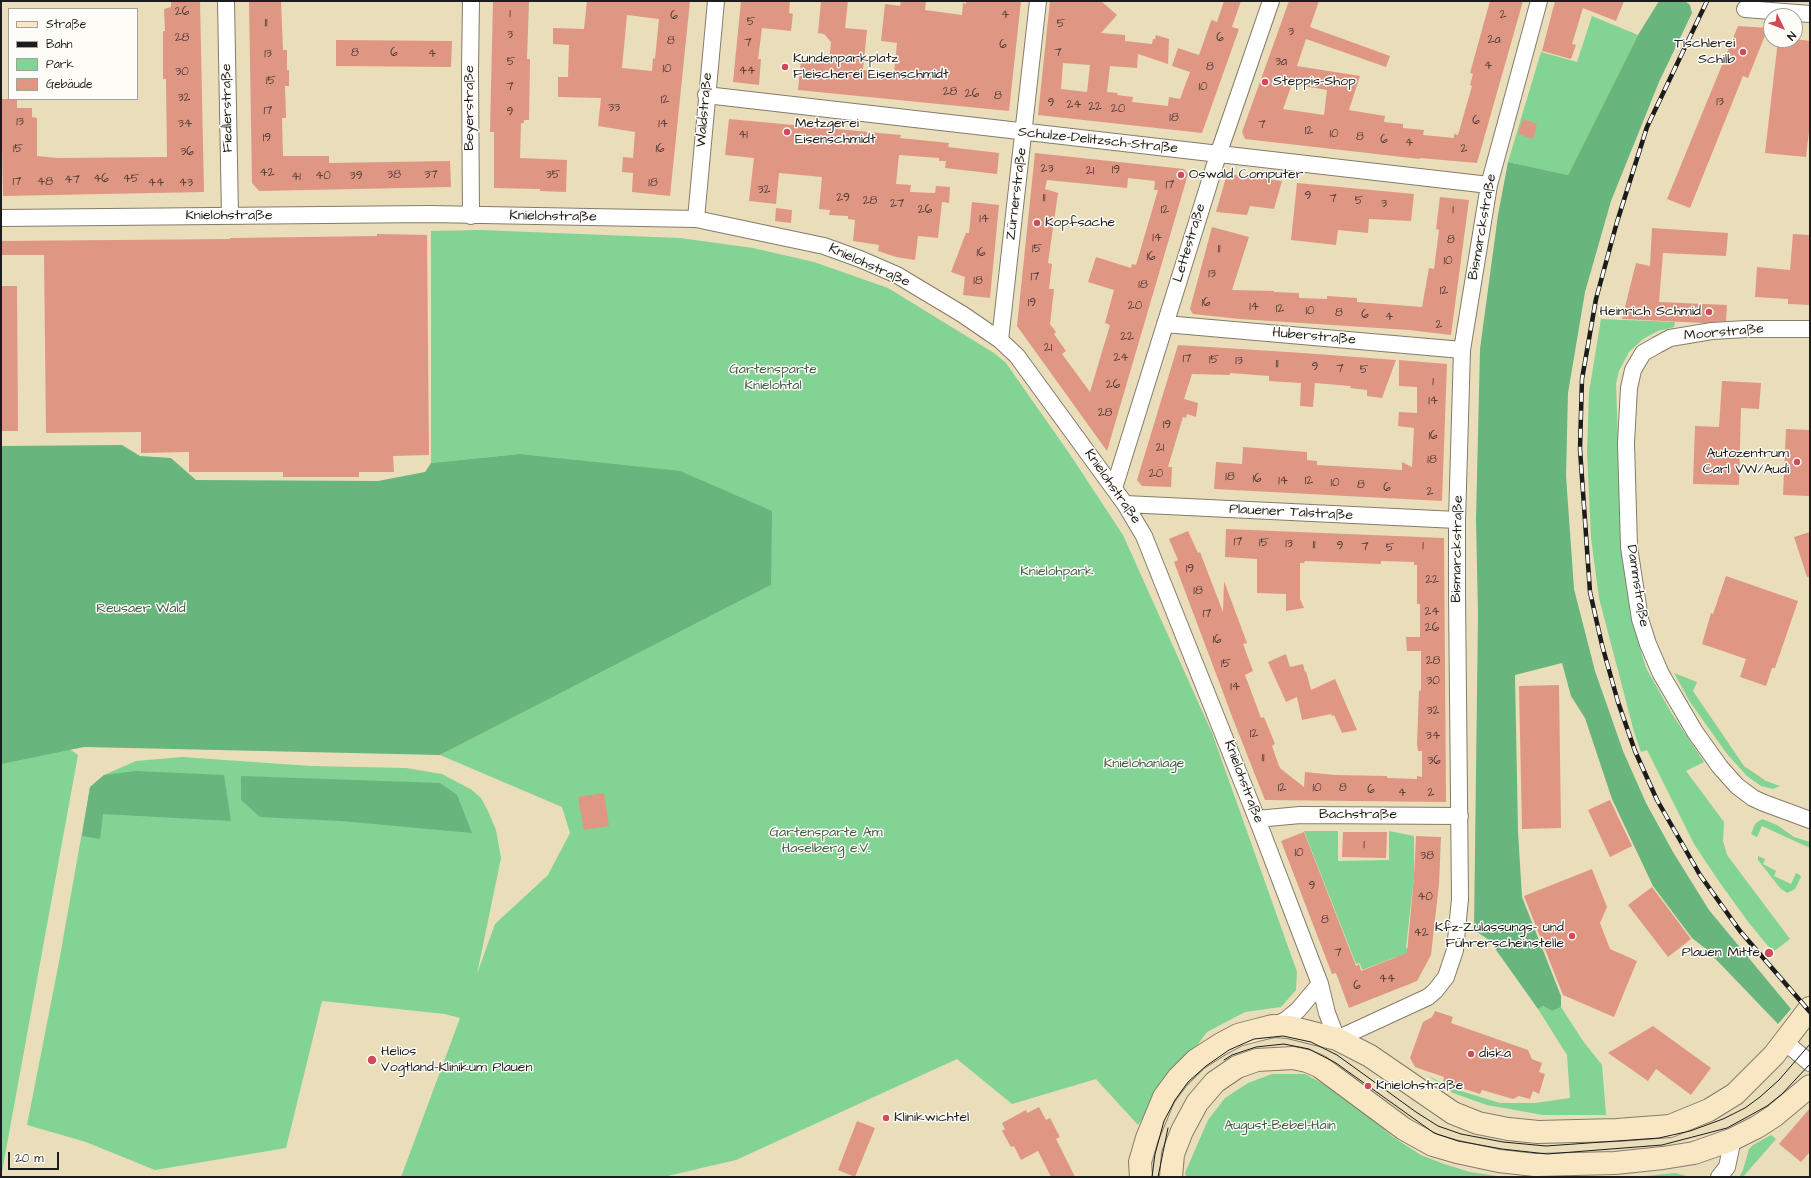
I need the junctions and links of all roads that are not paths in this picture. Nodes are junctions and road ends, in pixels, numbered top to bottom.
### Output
1 (226, 1) edge
2 (471, 1) edge
3 (716, 1) edge
4 (1038, 1) edge
5 (1272, 1) edge
6 (1539, 1) edge
7 (1746, 9) dead end
8 (1810, 14) edge
9 (706, 95) junction
10 (1024, 132) junction
11 (1218, 155) junction
12 (1489, 185) junction
13 (230, 216) junction
14 (471, 216) junction
15 (1, 218) edge
16 (696, 219) junction
17 (1165, 324) junction
18 (1810, 329) edge
19 (1000, 340) junction
20 (1462, 350) junction
21 (1643, 354) joint
22 (1114, 488) junction
23 (1125, 504) junction
24 (1457, 520) junction
25 (1460, 816) junction
26 (1257, 819) junction
27 (1810, 820) edge
28 (1320, 984) junction
29 (1810, 1008) edge
30 (1273, 1026) junction
31 (1337, 1039) junction
32 (1785, 1042) junction
33 (1810, 1063) edge
34 (1319, 1066) junction
35 (1810, 1086) edge
36 (1731, 1140) junction
37 (1141, 1177) edge
38 (1172, 1177) edge
39 (1719, 1177) edge

1 - 13 street, Fiedlerstraße
2 - 14 street, Beyerstraße
3 - 9 street, Waldstraße
4 - 10 street, Zürnerstraße
5 - 11 street, Lettestraße
6 - 12 street, Bismarckstraße
7 - 8 street
9 - 10 street, Schulze-Delitzsch-Straße
9 - 16 street, Waldstraße
10 - 11 street, Schulze-Delitzsch-Straße
10 - 19 street, Zürnerstraße
11 - 12 street, Schulze-Delitzsch-Straße
11 - 17 street, Lettestraße
12 - 20 street, Bismarckstraße
13 - 14 street, Knielohstraße
13 - 15 street, Knielohstraße
14 - 16 street, Knielohstraße
16 - 19 street, Knielohstraße
17 - 20 street, Huberstraße
17 - 22 street, Lettestraße
18 - 21 street, Moorstraße
19 - 22 street, Knielohstraße
20 - 24 street, Bismarckstraße
21 - 27 street, Dammstraße
22 - 23 street, Knielohstraße
23 - 24 street, Plauener Talstraße
23 - 26 street, Knielohstraße
24 - 25 street, Bismarckstraße
25 - 26 street, Bachstraße
25 - 31 street, Bismarckstraße
26 - 28 street, Knielohstraße
28 - 30 street
28 - 31 street, Knielohstraße
29 - 32 street
30 - 31 street
30 - 37 street
31 - 32 street
31 - 34 street
32 - 33 street
34 - 36 street
34 - 38 street
35 - 36 street
36 - 39 street

